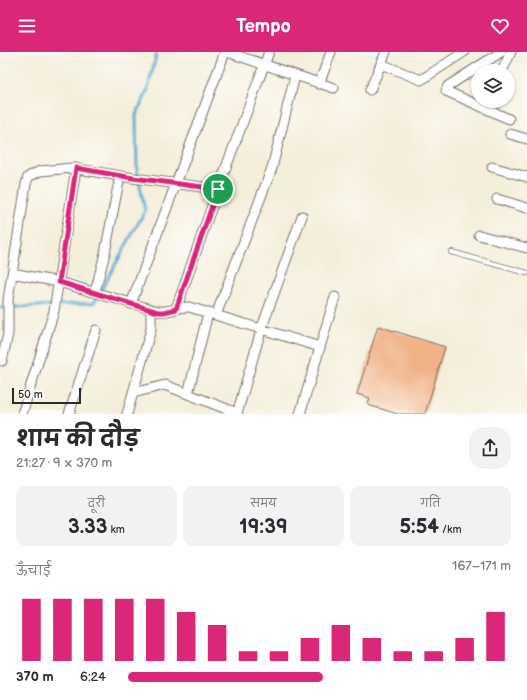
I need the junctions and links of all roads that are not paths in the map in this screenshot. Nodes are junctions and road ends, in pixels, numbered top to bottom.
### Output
1 (226, 52) edge
2 (269, 52) edge
3 (331, 52) edge
4 (386, 52) edge
5 (464, 52) edge
6 (501, 52) edge
7 (511, 52) edge
8 (381, 64) junction
9 (483, 64) edge
10 (505, 64) edge
11 (264, 66) junction
12 (471, 72) edge
13 (294, 76) junction
14 (319, 84) junction
15 (334, 88) dead end
16 (370, 90) dead end
17 (471, 100) edge
18 (491, 108) edge
19 (509, 119) dead end
20 (510, 134) dead end
21 (527, 139) edge
22 (492, 167) dead end
23 (76, 168) junction
24 (120, 176) junction
25 (527, 177) edge
26 (174, 190) junction
27 (217, 191) junction
28 (497, 199) dead end
29 (527, 208) edge
30 (302, 216) dead end
31 (479, 235) dead end
32 (527, 248) edge
33 (451, 252) dead end
34 (12, 273) junction
35 (527, 273) edge
36 (59, 282) junction
37 (96, 292) junction
38 (5, 297) edge
39 (335, 297) dead end
40 (130, 304) junction
41 (176, 309) junction
42 (151, 310) junction
43 (212, 314) junction
44 (9, 315) junction
45 (0, 324) edge
46 (96, 330) dead end
47 (261, 330) junction
48 (320, 347) junction
49 (2, 361) dead end
50 (133, 393) junction
51 (188, 394) junction
52 (22, 414) edge
53 (69, 414) edge
54 (127, 414) edge
55 (237, 414) edge
56 (300, 414) edge

1 - 11 street
1 - 26 street
2 - 11 street
3 - 14 street
4 - 8 street
5 - 8 street
6 - 9 street
7 - 10 street
8 - 16 street
11 - 13 street
11 - 27 street
12 - 17 street
13 - 14 street
13 - 43 street
14 - 15 street
18 - 19 street
20 - 21 street
22 - 25 street
23 - 24 street
23 - 34 street
23 - 36 street
24 - 26 street
24 - 37 street
26 - 27 street
26 - 40 street
27 - 41 street
28 - 29 street
30 - 47 street
31 - 32 street
33 - 35 lane
34 - 36 street
34 - 38 street
36 - 37 street
36 - 52 street
37 - 40 street
38 - 44 street
39 - 48 street
40 - 42 street
41 - 42 street
41 - 43 street
42 - 50 street
43 - 47 street
43 - 51 street
44 - 45 street
44 - 49 street
46 - 53 street
47 - 48 street
47 - 55 street
48 - 56 street
50 - 51 street
50 - 54 street
51 - 55 street

